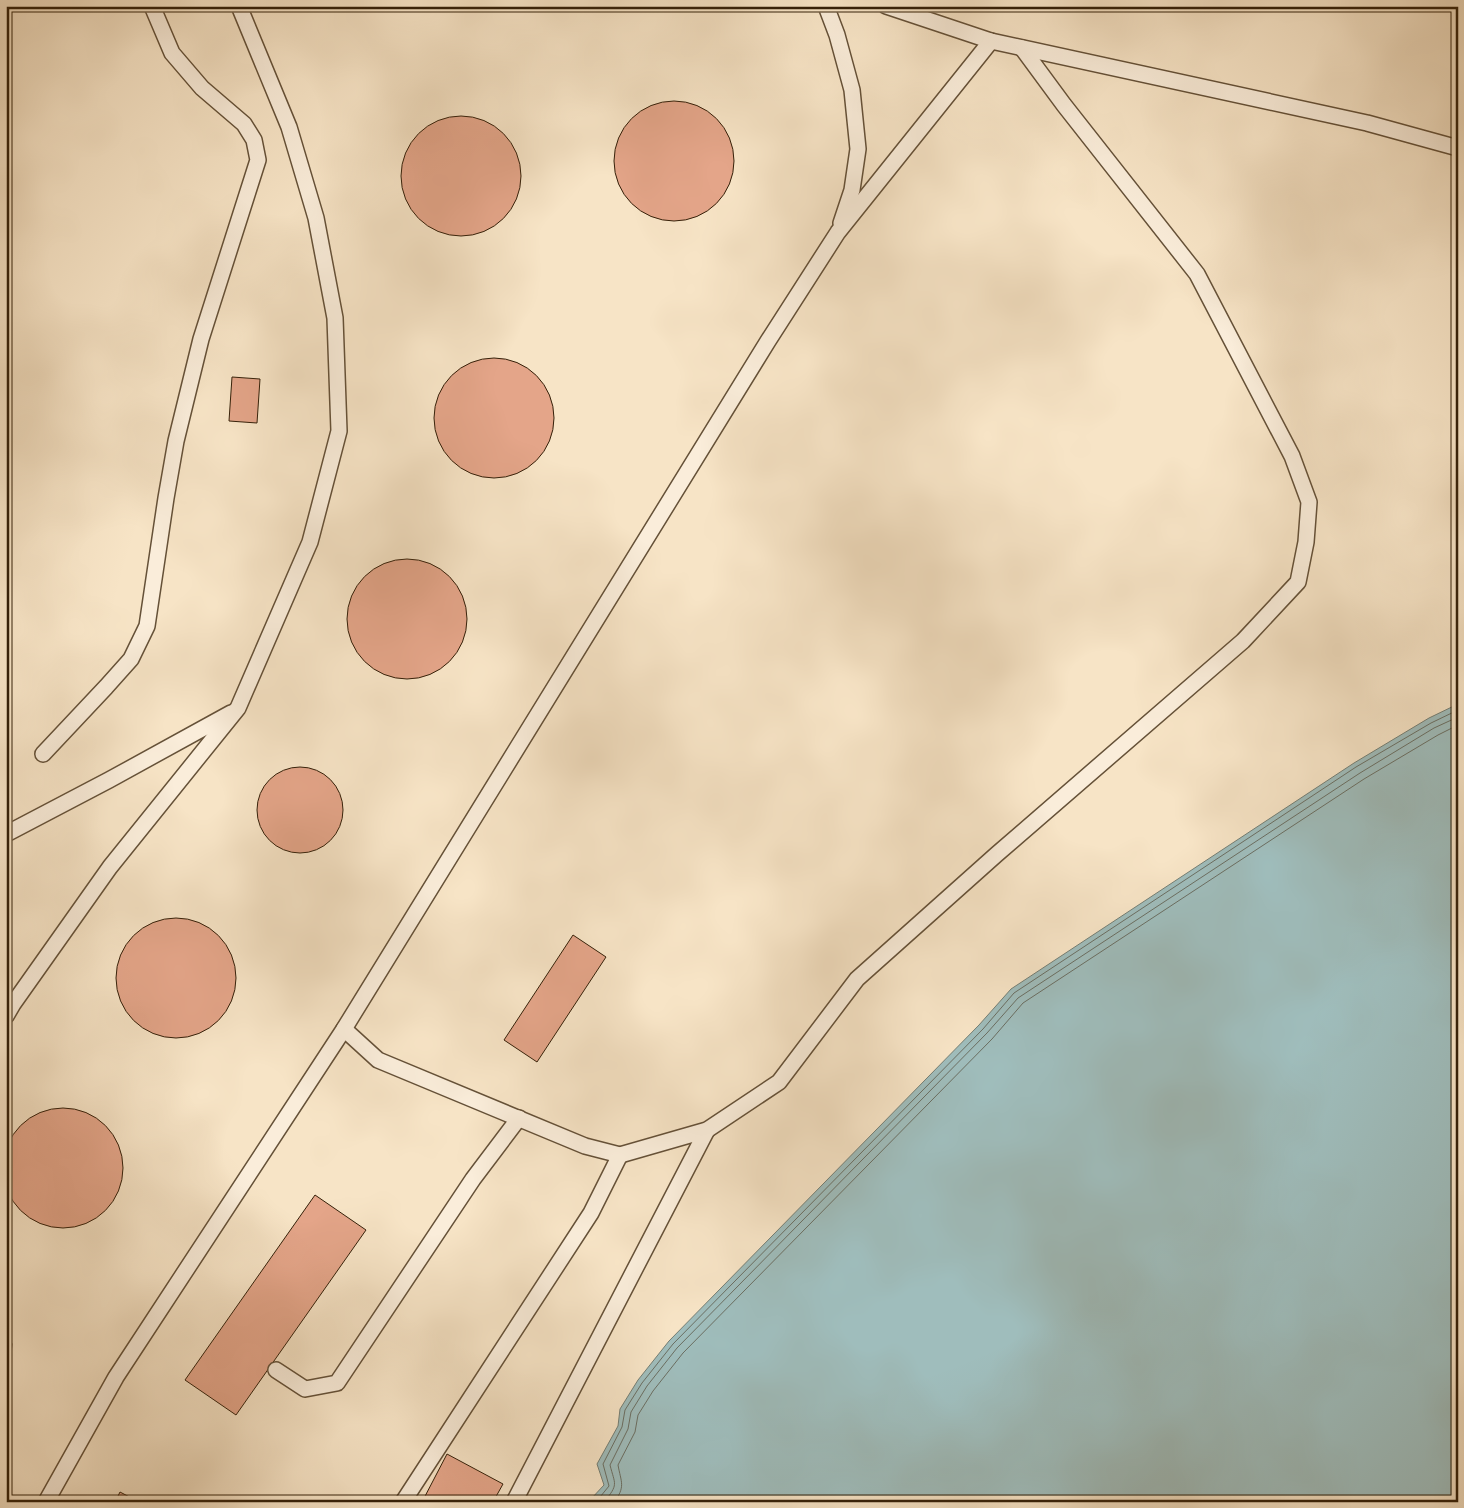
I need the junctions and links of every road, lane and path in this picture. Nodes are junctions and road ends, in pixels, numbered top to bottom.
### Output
1 (152, 6) edge
2 (239, 6) edge
3 (826, 6) edge
4 (886, 6) edge
5 (991, 41) junction
6 (1022, 48) junction
7 (1458, 148) edge
8 (838, 232) junction
9 (238, 708) junction
10 (43, 754) dead end
11 (7, 834) edge
12 (6, 1016) edge
13 (344, 1029) junction
14 (518, 1118) junction
15 (708, 1130) junction
16 (620, 1155) junction
17 (276, 1370) dead end
18 (46, 1502) edge
19 (403, 1502) edge
20 (514, 1502) edge

1 - 10 lane
2 - 9 lane
3 - 8 lane
4 - 5 lane
5 - 6 lane
5 - 8 lane
6 - 7 lane
6 - 15 lane
8 - 13 lane
9 - 11 lane
9 - 12 lane
13 - 14 lane
13 - 18 lane
14 - 16 lane
14 - 17 lane
15 - 16 lane
15 - 20 lane
16 - 19 lane

